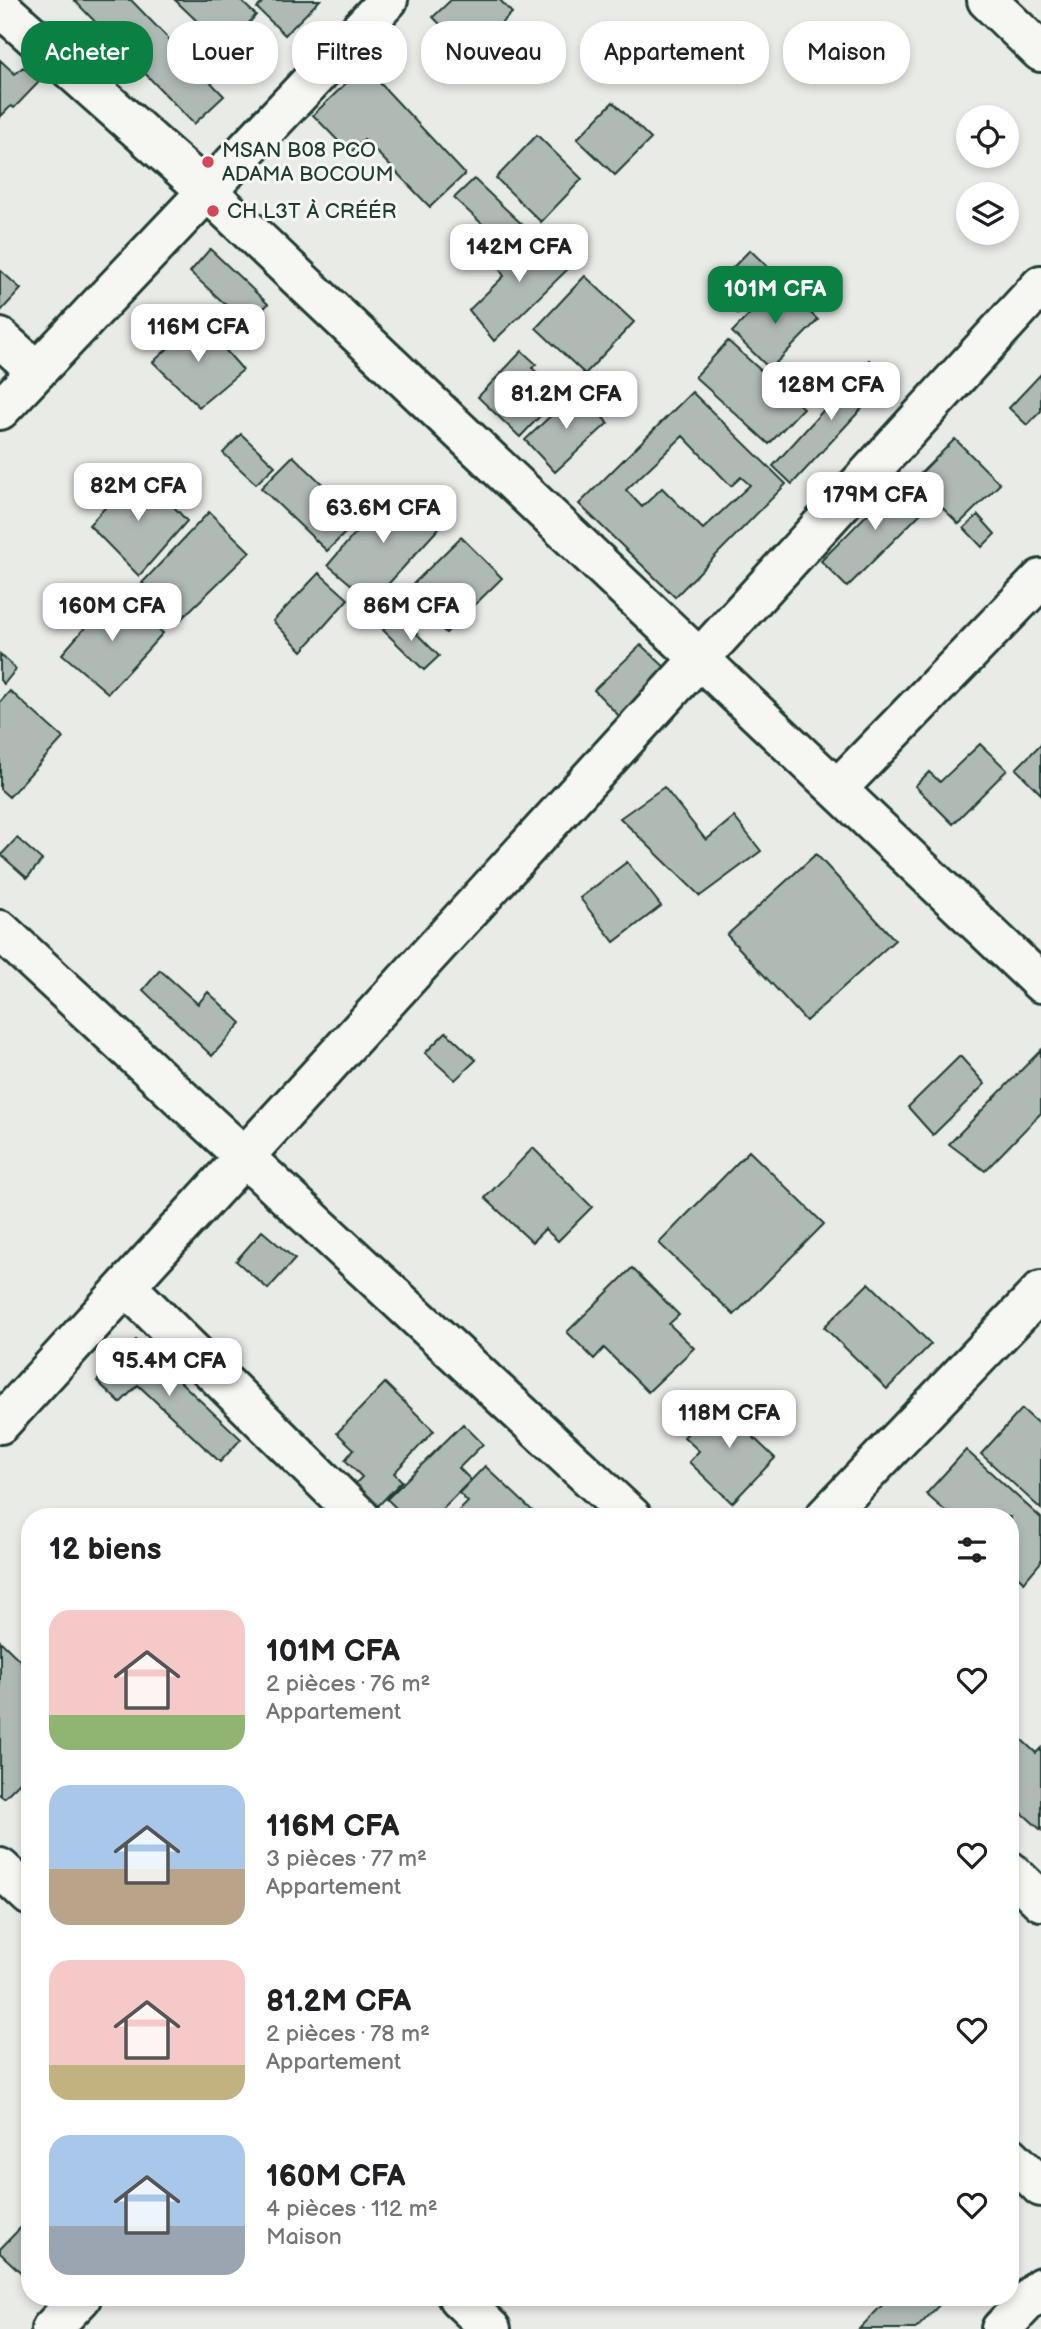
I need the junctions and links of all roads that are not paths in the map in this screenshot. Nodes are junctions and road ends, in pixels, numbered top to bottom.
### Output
1 (388, 0) edge
2 (987, 0) edge
3 (0, 6) edge
4 (1041, 52) edge
5 (207, 191) junction
6 (1041, 285) edge
7 (0, 338) edge
8 (37, 371) junction
9 (0, 410) edge
10 (1041, 579) edge
11 (699, 659) junction
12 (837, 789) junction
13 (0, 930) edge
14 (1041, 983) edge
15 (245, 1157) junction
16 (126, 1286) junction
17 (1041, 1290) edge
18 (0, 1424) edge
19 (351, 1508) edge
20 (622, 1508) edge
21 (834, 1508) edge
22 (0, 1868) edge
23 (1019, 1879) edge
24 (21, 1888) edge
25 (1041, 1900) edge
26 (1019, 2165) edge
27 (1041, 2187) edge
28 (1041, 2287) edge
29 (73, 2306) edge
30 (467, 2306) edge
31 (51, 2329) edge
32 (491, 2329) edge
33 (1001, 2329) edge

1 - 5 street
2 - 4 street
3 - 5 street
5 - 8 street
5 - 11 street
6 - 11 street
7 - 8 street
8 - 9 street
10 - 12 street
11 - 12 street
11 - 15 street
12 - 14 street
13 - 15 street
15 - 16 street
15 - 20 street
16 - 18 street
16 - 19 street
17 - 21 street
22 - 24 street
23 - 25 street
26 - 27 street
28 - 33 street
29 - 31 street
30 - 32 street

